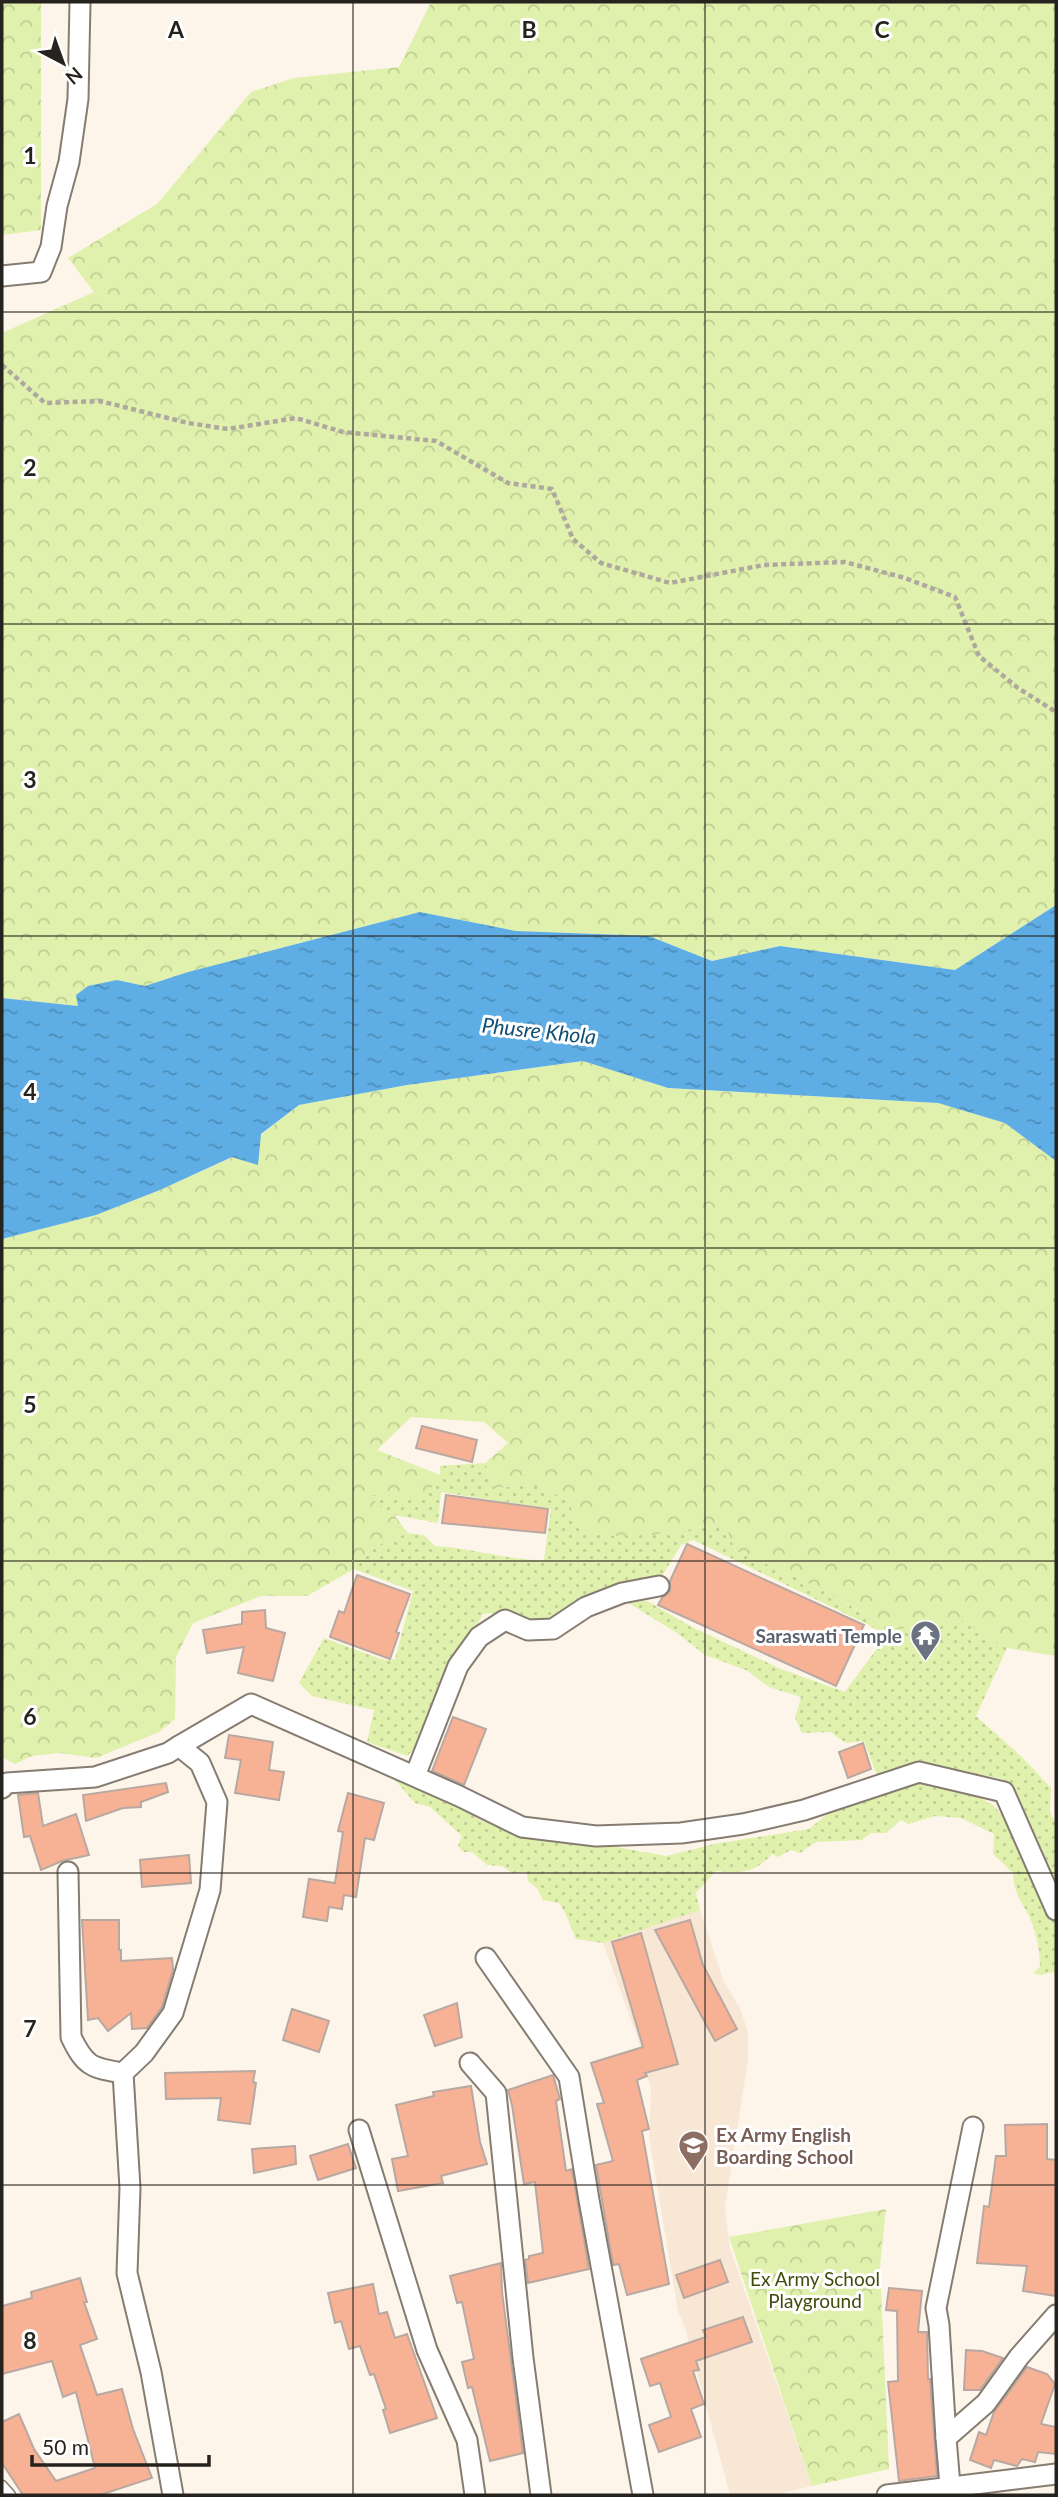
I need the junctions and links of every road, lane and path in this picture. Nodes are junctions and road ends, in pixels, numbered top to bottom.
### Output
1 (80, 2) edge
2 (2, 276) edge
3 (2, 365) edge
4 (1056, 712) edge
5 (659, 1586) dead end
6 (179, 1746) junction
7 (415, 1776) junction
8 (2, 1788) edge
9 (68, 1872) dead end
10 (1056, 1910) edge
11 (486, 1958) dead end
12 (470, 2063) dead end
13 (123, 2073) junction
14 (973, 2127) dead end
15 (359, 2130) dead end
16 (1056, 2315) edge
17 (946, 2438) junction
18 (1056, 2474) edge
19 (2, 2486) edge
20 (950, 2486) junction
21 (10, 2495) edge
22 (173, 2495) edge
23 (475, 2495) edge
24 (541, 2495) edge
25 (643, 2495) edge
26 (887, 2495) edge

1 - 2 street
3 - 4 path
5 - 7 street
6 - 7 street
6 - 8 street
6 - 13 street
7 - 10 street
9 - 13 street
11 - 25 street
12 - 24 street
13 - 22 street
14 - 17 street
15 - 23 street
16 - 17 street
17 - 20 street
18 - 20 street
19 - 21 lane
20 - 26 street

